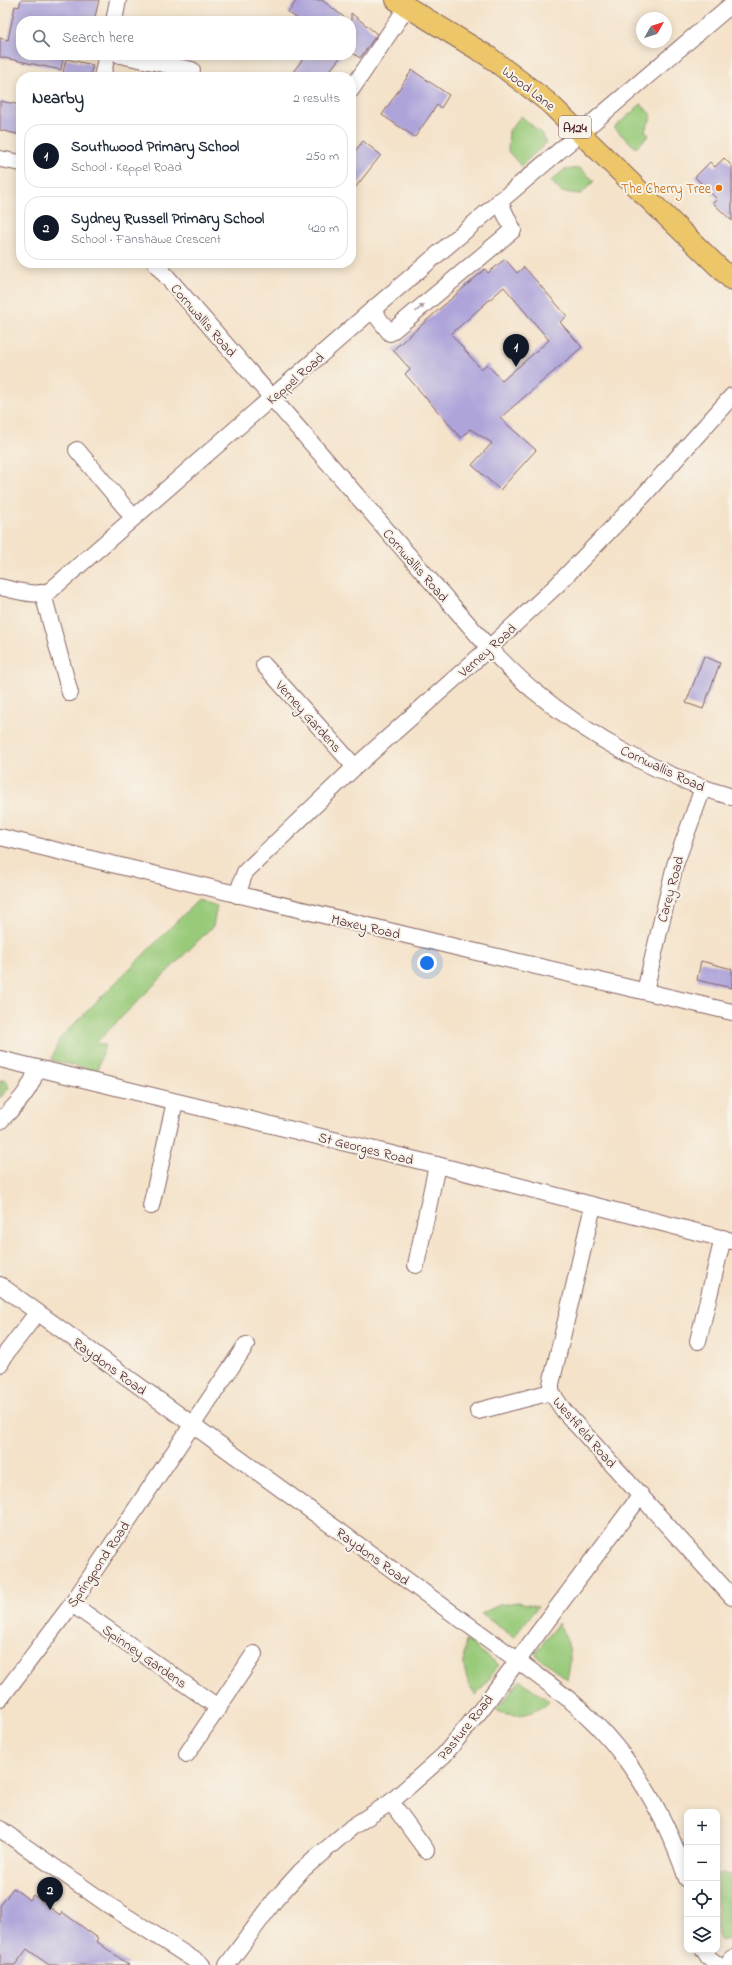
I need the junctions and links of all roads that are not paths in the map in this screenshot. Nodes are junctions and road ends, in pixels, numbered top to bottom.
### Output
1 (118, 0) edge
2 (402, 3) edge
3 (729, 5) edge
4 (115, 16) edge
5 (106, 60) edge
6 (144, 60) edge
7 (192, 70) dead end
8 (103, 72) edge
9 (356, 81) edge
10 (581, 133) junction
11 (0, 159) edge
12 (16, 162) edge
13 (499, 202) junction
14 (159, 268) edge
15 (732, 280) edge
16 (372, 310) junction
17 (732, 396) edge
18 (271, 398) junction
19 (77, 450) dead end
20 (133, 517) junction
21 (0, 587) edge
22 (43, 594) junction
23 (489, 648) junction
24 (264, 665) dead end
25 (70, 693) dead end
26 (355, 767) junction
27 (702, 788) junction
28 (732, 797) edge
29 (0, 837) edge
30 (237, 895) junction
31 (645, 991) junction
32 (732, 1012) edge
33 (0, 1059) edge
34 (37, 1068) junction
35 (175, 1102) junction
36 (0, 1122) edge
37 (437, 1165) junction
38 (151, 1206) dead end
39 (593, 1206) junction
40 (728, 1240) edge
41 (416, 1265) dead end
42 (0, 1285) edge
43 (37, 1313) junction
44 (698, 1341) dead end
45 (246, 1345) dead end
46 (0, 1364) edge
47 (551, 1392) junction
48 (478, 1411) dead end
49 (192, 1425) junction
50 (641, 1495) junction
51 (732, 1597) edge
52 (72, 1604) junction
53 (254, 1654) dead end
54 (517, 1660) junction
55 (0, 1699) edge
56 (219, 1708) junction
57 (187, 1754) dead end
58 (391, 1802) junction
59 (0, 1829) edge
60 (426, 1850) dead end
61 (684, 1870) edge
62 (706, 1953) edge
63 (732, 1958) edge
64 (202, 1965) edge
65 (228, 1965) edge
66 (718, 1965) edge
67 (728, 1965) edge

1 - 4 street
2 - 9 street
2 - 10 main road, Wood Lane / A124
3 - 10 street, Keppel Road
5 - 8 street
6 - 7 street
10 - 13 street, Keppel Road
10 - 15 main road, Wood Lane / A124
11 - 12 street
13 - 16 street, Keppel Road
16 -> 13 street
14 - 18 street, Cornwallis Road
16 - 18 street, Keppel Road
17 - 23 street, Verney Road
18 - 20 street, Keppel Road
18 - 23 street, Cornwallis Road
19 - 20 street
20 - 22 street, Keppel Road
21 - 22 street
22 - 25 street
23 - 26 street, Verney Road
23 - 27 street, Cornwallis Road
24 - 26 street, Verney Gardens
26 - 30 street, Verney Road
27 - 28 street, Cornwallis Road
27 - 31 street, Carey Road
29 - 30 street, Maxey Road
30 - 31 street, Maxey Road
31 - 32 street, Maxey Road
33 - 34 street, St Georges Road
34 - 35 street, St Georges Road
34 - 36 street
35 - 37 street, St Georges Road
35 - 38 street
37 - 39 street, St Georges Road
37 - 41 street
39 - 40 street, St Georges Road
39 - 47 street, Westfield Road
40 - 44 street
42 - 43 street, Raydons Road
43 - 46 street
43 - 49 street, Raydons Road
45 - 49 street, Springpond Road
47 - 48 street
47 - 50 street, Westfield Road
49 - 52 street, Springpond Road
49 - 54 street, Raydons Road
50 - 51 street, Westfield Road
50 - 54 street, Pasture Road
52 - 55 street, Springpond Road
52 - 56 street, Spinney Gardens
53 - 56 street
54 - 58 street, Pasture Road
54 - 61 street, Raydons Road
56 - 57 street
58 - 60 street
58 - 65 street, Pasture Road
59 - 64 street
62 - 66 street
63 - 67 street

